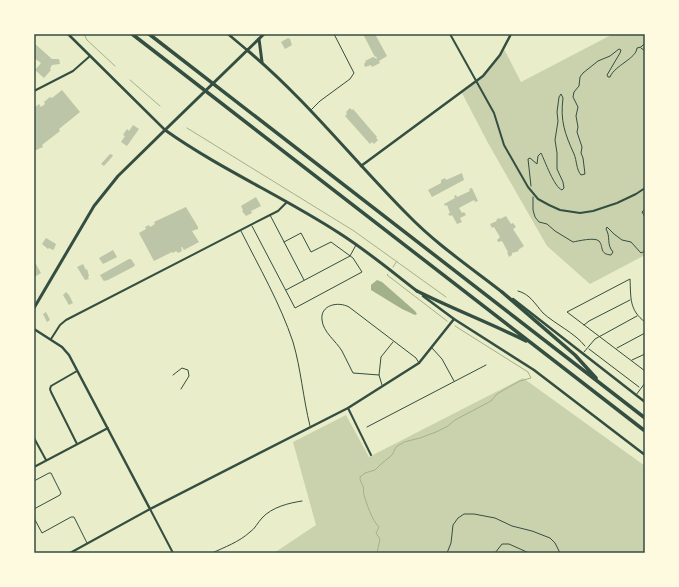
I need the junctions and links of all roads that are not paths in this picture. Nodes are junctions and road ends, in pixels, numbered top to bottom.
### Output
1 (68, 34) edge
2 (132, 34) edge
3 (149, 34) edge
4 (228, 34) edge
5 (264, 34) edge
6 (334, 34) edge
7 (450, 34) edge
8 (511, 34) edge
9 (259, 39) junction
10 (247, 50) junction
11 (90, 56) junction
12 (262, 62) junction
13 (477, 81) junction
14 (34, 91) edge
15 (310, 111) junction
16 (165, 130) junction
17 (361, 166) junction
18 (645, 188) edge
19 (286, 202) junction
20 (270, 215) junction
21 (251, 225) junction
22 (240, 230) junction
23 (284, 242) junction
24 (356, 244) junction
25 (350, 256) junction
26 (304, 280) junction
27 (285, 290) junction
28 (417, 291) junction
29 (502, 292) junction
30 (631, 300) junction
31 (34, 308) edge
32 (637, 316) junction
33 (454, 319) junction
34 (645, 322) edge
35 (584, 325) junction
36 (34, 329) edge
37 (645, 333) edge
38 (598, 337) junction
39 (51, 339) junction
40 (393, 342) junction
41 (532, 344) junction
42 (432, 348) junction
43 (617, 349) junction
44 (583, 354) junction
45 (645, 354) edge
46 (632, 360) junction
47 (419, 363) junction
48 (486, 365) dead end
49 (78, 371) junction
50 (645, 371) edge
51 (174, 375) dead end
52 (378, 376) junction
53 (454, 382) junction
54 (645, 383) edge
55 (602, 385) junction
56 (382, 386) junction
57 (181, 389) dead end
58 (636, 395) junction
59 (645, 402) edge
60 (348, 408) junction
61 (645, 418) edge
62 (311, 427) junction
63 (368, 427) dead end
64 (108, 428) junction
65 (645, 431) edge
66 (34, 438) edge
67 (77, 444) junction
68 (371, 455) dead end
69 (645, 455) edge
70 (46, 460) junction
71 (34, 467) edge
72 (34, 481) edge
73 (302, 501) dead end
74 (34, 509) edge
75 (150, 509) junction
76 (34, 518) edge
77 (88, 543) junction
78 (70, 553) edge
79 (173, 553) edge
80 (212, 553) edge

1 - 11 street
2 - 41 highway
3 - 55 highway
4 - 10 street
5 - 9 main road
6 - 15 lane
7 - 13 street
8 - 13 street
9 - 10 main road
9 - 12 main road
10 - 12 main road
10 - 16 main road
11 - 14 street
11 - 16 street
12 - 15 main road
13 - 17 street
13 - 18 street
15 - 17 main road
16 - 19 main road
16 - 31 main road
17 - 29 main road
19 - 20 street
19 - 24 main road
20 - 21 street
20 - 23 lane
21 - 22 street
21 - 27 lane
22 - 39 street
22 - 62 lane
23 - 25 lane
23 - 26 lane
24 - 25 lane
24 - 28 main road
25 - 26 lane
25 - 27 lane
26 - 27 lane
28 - 33 street
28 - 41 highway
29 - 44 street
29 - 55 highway
30 - 32 lane
30 - 35 lane
30 - 35 lane
32 - 34 lane
32 - 38 lane
33 - 42 street
33 - 69 street
35 - 38 lane
36 - 39 street
37 - 43 lane
38 - 43 lane
38 - 44 lane
39 - 49 street
40 - 47 lane
40 - 52 lane
40 - 52 lane
41 - 65 highway
42 - 47 street
42 - 53 lane
43 - 46 lane
44 - 58 street
45 - 46 lane
46 - 50 lane
47 - 56 street
48 - 53 lane
49 - 64 street
49 - 67 street
51 - 57 lane
52 - 56 lane
53 - 63 lane
54 - 58 lane
55 - 61 highway
56 - 60 street
58 - 59 street
60 - 62 street
60 - 68 street
62 - 75 street
64 - 67 street
64 - 75 street
66 - 70 street
67 - 70 street
70 - 71 street
72 - 74 lane
73 - 80 lane
75 - 77 street
75 - 79 street
76 - 77 lane
77 - 78 street

